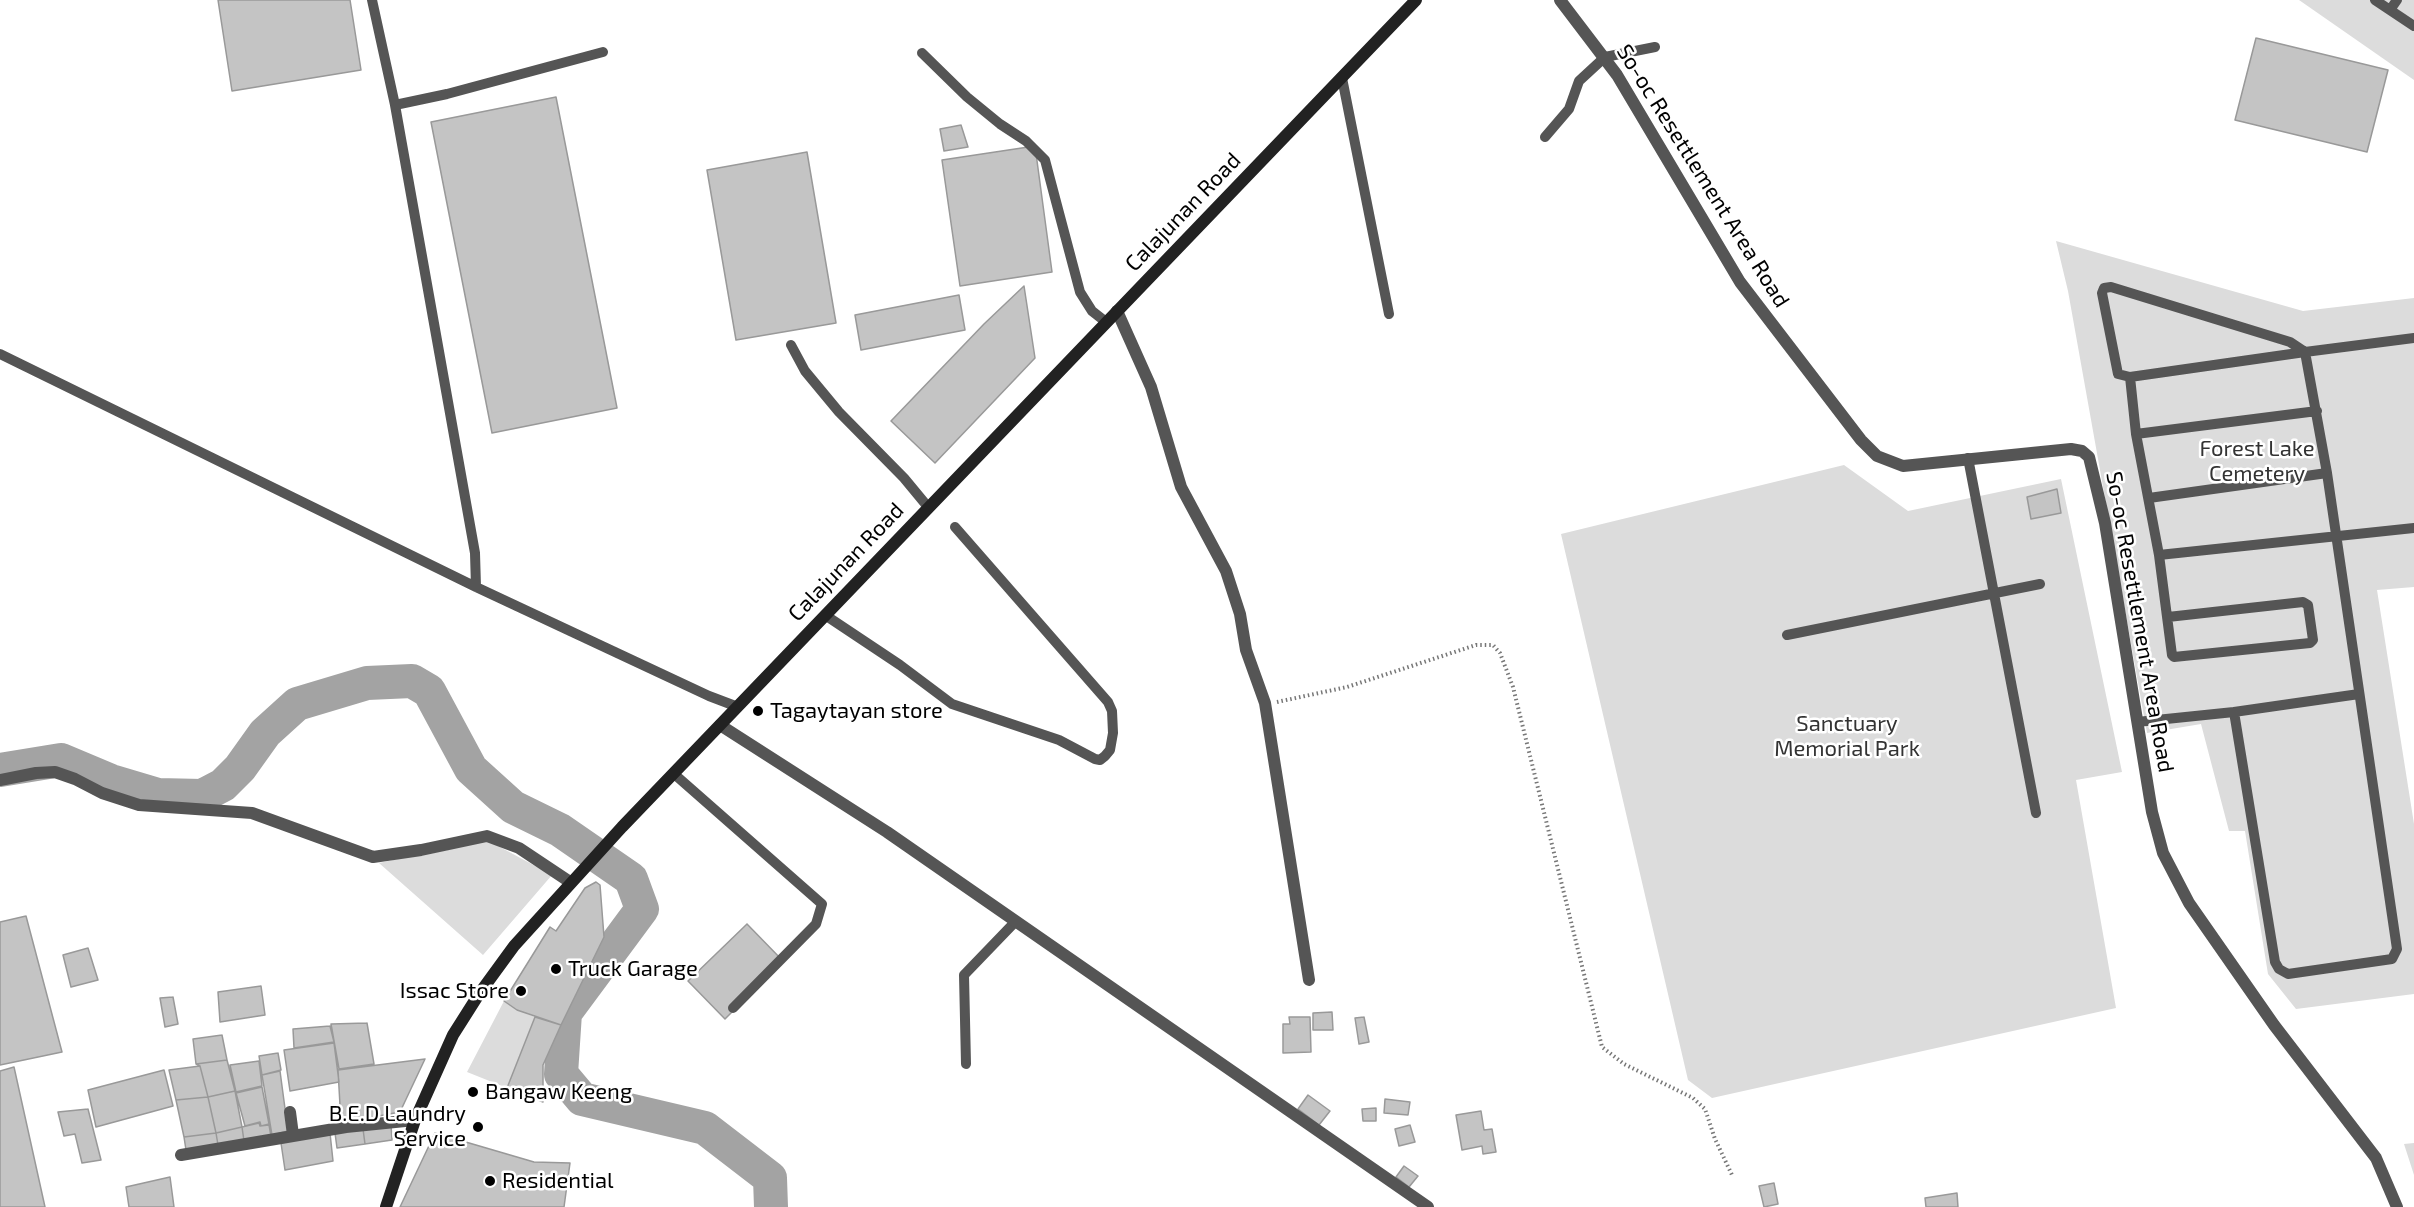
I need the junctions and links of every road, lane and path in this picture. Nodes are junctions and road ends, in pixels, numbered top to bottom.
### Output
1 (372, 0) edge
2 (1416, 0) edge
3 (1560, 0) edge
4 (2375, 0) edge
5 (2397, 0) edge
6 (2390, 10) junction
7 (2414, 26) edge
8 (1655, 47) dead end
9 (603, 52) dead end
10 (922, 53) dead end
11 (1605, 57) junction
12 (1342, 78) junction
13 (395, 105) junction
14 (1545, 136) dead end
15 (1117, 310) junction
16 (1389, 314) dead end
17 (1106, 322) junction
18 (2414, 338) edge
19 (791, 345) dead end
20 (2305, 352) junction
21 (0, 354) edge
22 (2130, 378) junction
23 (2317, 411) junction
24 (2136, 434) junction
25 (1968, 458) junction
26 (2327, 473) junction
27 (2149, 498) junction
28 (928, 507) junction
29 (955, 527) dead end
30 (2414, 528) edge
31 (2336, 535) junction
32 (2159, 555) junction
33 (2040, 584) dead end
34 (476, 587) junction
35 (1994, 594) junction
36 (825, 615) junction
37 (2168, 617) junction
38 (1787, 635) dead end
39 (2359, 694) junction
40 (1265, 703) junction
41 (738, 707) junction
42 (2234, 712) junction
43 (2137, 722) junction
44 (720, 725) junction
45 (673, 773) junction
46 (0, 780) edge
47 (2036, 813) dead end
48 (570, 882) junction
49 (1016, 921) junction
50 (1309, 980) dead end
51 (733, 1008) dead end
52 (966, 1064) dead end
53 (290, 1112) dead end
54 (415, 1119) junction
55 (293, 1135) junction
56 (181, 1155) dead end
57 (1732, 1175) dead end
58 (386, 1207) edge
59 (1428, 1207) edge
60 (2397, 1207) edge

1 - 13 lane
2 - 12 main road, Calajunan Road
3 - 11 street, So-oc Resettlement Area Road
4 - 6 lane
5 - 6 lane
6 - 7 lane
8 - 11 lane
9 - 13 lane
10 - 17 lane
11 - 14 lane
11 - 25 street, So-oc Resettlement Area Road
12 - 15 main road, Calajunan Road
12 - 16 lane
13 - 34 lane
15 - 17 main road, Calajunan Road
15 - 40 street
17 - 28 main road, Calajunan Road
18 - 20 lane
19 - 28 lane
20 - 22 lane
20 - 22 lane
20 - 23 lane
21 - 34 lane
22 - 24 lane
23 - 24 lane
23 - 26 lane
24 - 27 lane
25 - 35 lane
25 - 43 street, So-oc Resettlement Area Road
26 - 27 lane
26 - 31 lane
27 - 32 lane
28 - 36 main road, Calajunan Road
29 - 36 lane
30 - 31 lane
31 - 32 lane
31 - 39 lane
32 - 37 lane
33 - 35 lane
34 - 41 lane
35 - 38 lane
35 - 47 lane
36 - 41 main road, Calajunan Road
37 - 37 lane
39 - 42 lane
39 - 42 lane
40 - 50 street
40 - 57 path
41 - 44 main road, Calajunan Road
42 - 43 lane
43 - 60 street, So-oc Resettlement Area Road
44 - 45 main road, Calajunan Road
44 - 49 street
45 - 48 main road, Calajunan Road
45 - 51 lane
46 - 48 street
48 - 54 main road, Calajunan Road
49 - 52 lane
49 - 59 street
53 - 55 street
54 - 55 street
54 - 58 main road, Calajunan Road
55 - 56 street

